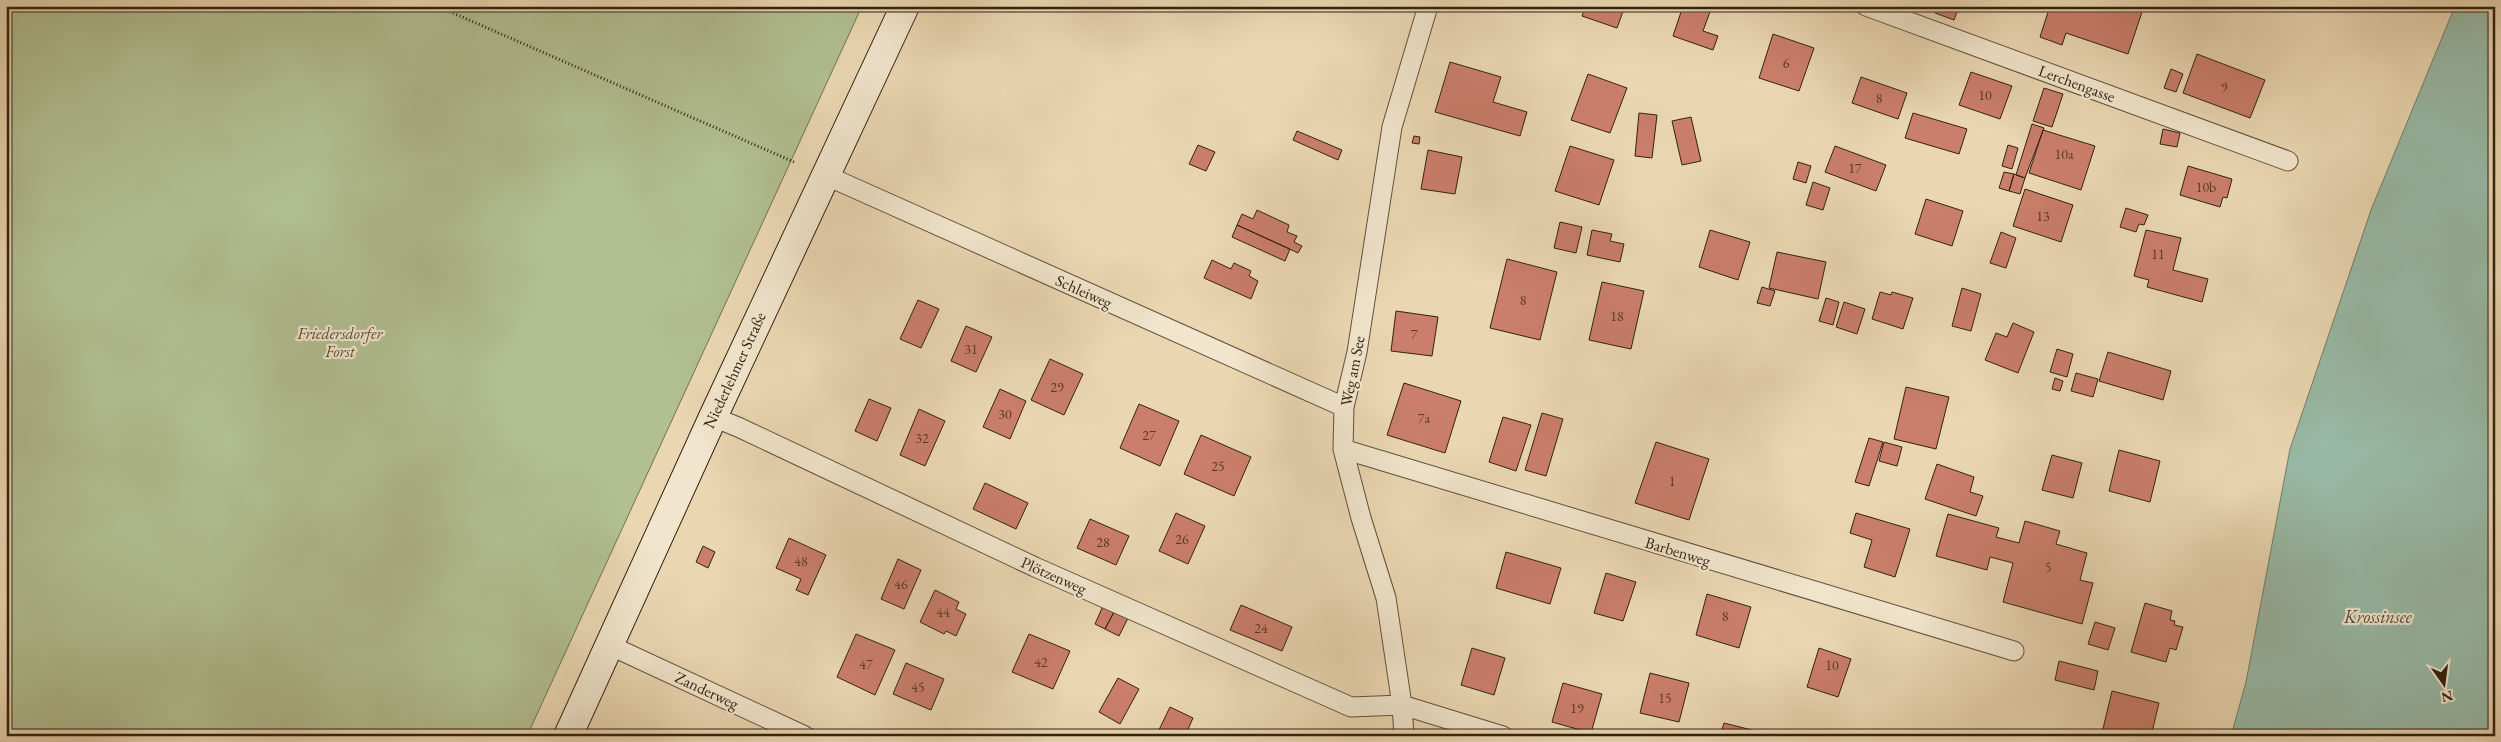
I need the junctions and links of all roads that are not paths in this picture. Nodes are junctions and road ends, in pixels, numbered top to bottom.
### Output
1 (905, 6) edge
2 (1428, 6) edge
3 (1866, 6) edge
4 (2288, 161) dead end
5 (824, 175) junction
6 (1344, 407) junction
7 (713, 417) junction
8 (1343, 449) junction
9 (610, 645) junction
10 (2014, 651) dead end
11 (1402, 705) junction
12 (568, 736) edge
13 (805, 736) edge
14 (1404, 736) edge
15 (1503, 736) edge

1 - 5 main road, Niederlehmer Straße
2 - 6 lane, Weg am See
3 - 4 lane, Lerchengasse
5 - 6 lane, Schleiweg
5 - 7 main road, Niederlehmer Straße
6 - 8 lane, Weg am See
7 - 9 main road, Niederlehmer Straße
7 - 11 lane, Plötzenweg
8 - 10 lane, Barbenweg
8 - 11 lane, Weg am See
9 - 12 main road, Niederlehmer Straße
9 - 13 lane, Zanderweg
11 - 14 lane, Weg am See
11 - 15 lane, Plötzenweg

